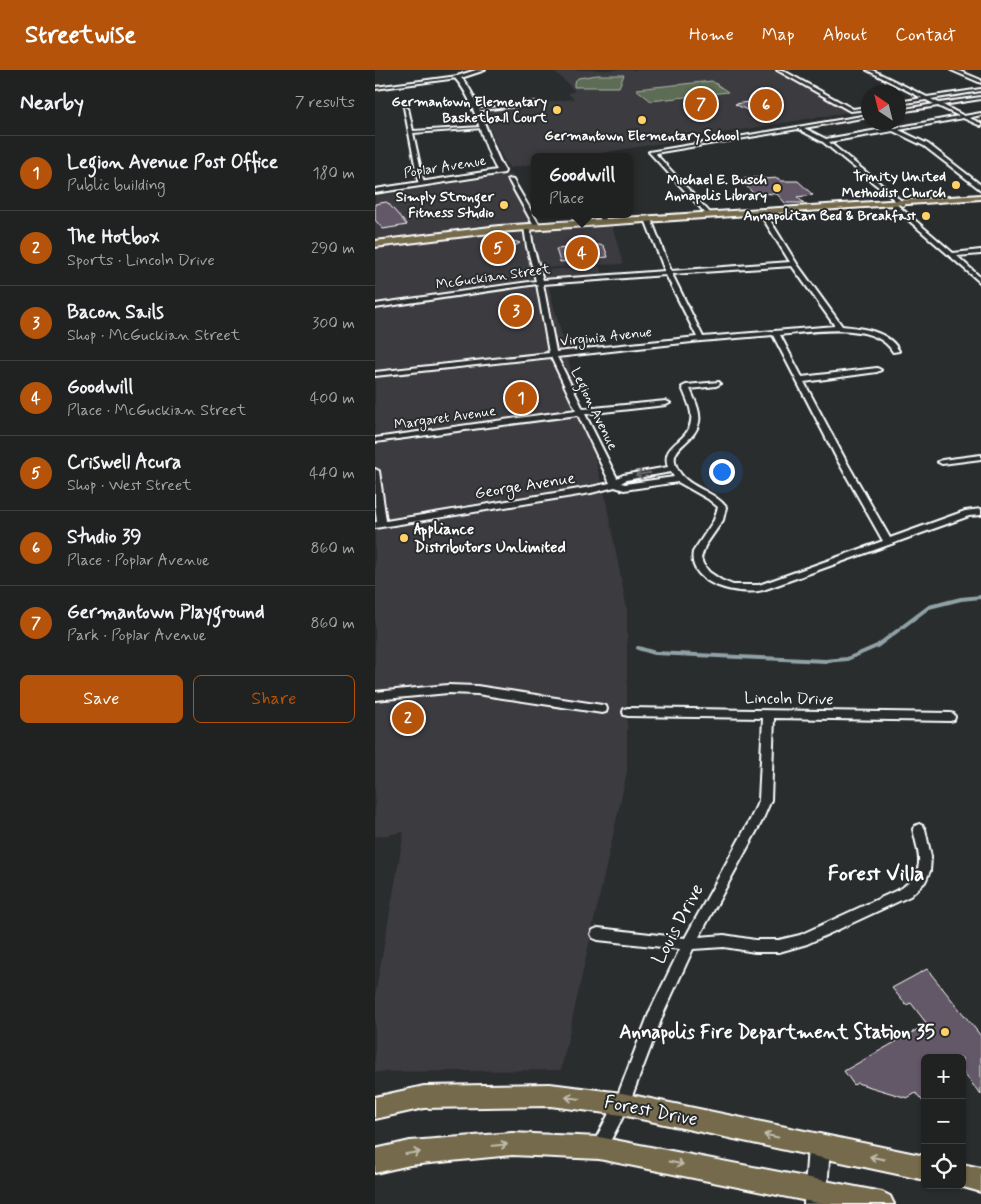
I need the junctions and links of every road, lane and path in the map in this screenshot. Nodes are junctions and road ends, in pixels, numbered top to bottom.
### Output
1 (483, 70) edge
2 (779, 70) edge
3 (869, 70) edge
4 (953, 70) edge
5 (457, 77) junction
6 (981, 82) edge
7 (375, 88) edge
8 (981, 90) edge
9 (981, 98) edge
10 (928, 99) junction
11 (906, 102) edge
12 (533, 103) dead end
13 (937, 105) junction
14 (406, 108) dead end
15 (861, 109) edge
16 (475, 110) junction
17 (906, 110) edge
18 (981, 114) edge
19 (964, 117) junction
20 (861, 118) edge
21 (981, 125) edge
22 (906, 127) edge
23 (481, 128) junction
24 (800, 128) junction
25 (888, 130) edge
26 (896, 130) edge
27 (412, 132) junction
28 (825, 141) junction
29 (511, 180) dead end
30 (421, 184) junction
31 (981, 188) edge
32 (375, 191) edge
33 (981, 197) edge
34 (897, 204) junction
35 (762, 212) junction
36 (531, 215) edge
37 (709, 216) junction
38 (532, 218) edge
39 (603, 218) edge
40 (648, 219) junction
41 (537, 226) junction
42 (527, 227) junction
43 (375, 244) edge
44 (981, 252) edge
45 (953, 255) junction
46 (794, 264) junction
47 (669, 274) junction
48 (981, 281) edge
49 (540, 282) junction
50 (375, 306) edge
51 (840, 328) junction
52 (776, 334) junction
53 (701, 339) junction
54 (895, 352) dead end
55 (553, 355) junction
56 (877, 370) dead end
57 (375, 374) edge
58 (799, 380) junction
59 (716, 384) dead end
60 (666, 403) dead end
61 (581, 412) junction
62 (375, 440) edge
63 (981, 457) edge
64 (942, 462) dead end
65 (673, 469) junction
66 (375, 471) edge
67 (680, 479) junction
68 (615, 484) junction
69 (981, 512) edge
70 (378, 524) edge
71 (888, 542) junction
72 (375, 696) edge
73 (602, 709) dead end
74 (628, 712) dead end
75 (769, 715) junction
76 (950, 718) dead end
77 (919, 829) dead end
78 (598, 934) dead end
79 (689, 944) junction
80 (424, 1097) junction
81 (375, 1098) edge
82 (622, 1104) junction
83 (375, 1108) edge
84 (819, 1146) junction
85 (599, 1148) junction
86 (375, 1161) edge
87 (921, 1167) edge
88 (966, 1177) edge
89 (981, 1180) edge
90 (815, 1197) edge
91 (882, 1204) edge

1 - 5 street
2 - 15 street
3 - 10 street
4 - 6 street
5 - 7 street
5 - 16 street
8 - 10 street
9 - 13 street
10 - 11 street
10 - 13 street
12 - 16 street
13 - 17 street
13 - 19 street
14 - 27 street
16 - 23 street
18 - 19 street
19 - 21 street
19 - 22 street
20 - 24 street
23 - 27 street
23 - 30 street, Poplar Avenue
24 - 28 street
24 - 37 street
25 - 28 street
26 - 31 street
27 - 30 street
28 - 34 street
29 - 36 street
30 - 32 street, Poplar Avenue
33 - 34 main road
34 - 35 main road
34 - 45 street
35 - 37 main road
35 - 46 street
37 - 40 main road
38 - 41 street
39 - 40 main road
39 - 41 main road
40 - 47 street
41 - 42 main road
42 - 43 main road
42 - 49 street, Legion Avenue
44 - 45 street
45 - 48 street
46 - 47 street, McGuckian Street
46 - 51 street
47 - 49 street, McGuckian Street
47 - 53 street
49 - 50 street, McGuckian Street
49 - 55 street, Legion Avenue
51 - 52 street, Virginia Avenue
51 - 54 street, Virginia Avenue
52 - 53 street, Virginia Avenue
52 - 58 street
53 - 55 street, Virginia Avenue
55 - 57 street, Virginia Avenue
55 - 61 street, Legion Avenue
56 - 58 street
58 - 71 street
59 - 65 street
60 - 61 street, Margaret Avenue
61 - 62 street, Margaret Avenue
61 - 68 street, Legion Avenue
63 - 64 street
65 - 67 street
65 -> 68 street
66 - 70 street
67 - 68 street, George Avenue
67 - 71 street
68 - 70 street, George Avenue
69 - 71 street
72 - 73 street
74 - 75 street, Lincoln Drive
75 - 76 street, Lincoln Drive
75 - 79 street, Louis Drive
77 - 79 street
78 - 79 street
79 - 82 street, Louis Drive
80 - 81 main road
82 -> 80 main road, Forest Drive
80 - 83 main road, Forest Drive
84 -> 82 main road, Forest Drive
82 - 85 street, Louis Drive
87 -> 84 main road, Forest Drive
84 - 90 street
86 -> 85 main road
85 -> 90 main road
88 - 89 main road
90 - 91 main road

